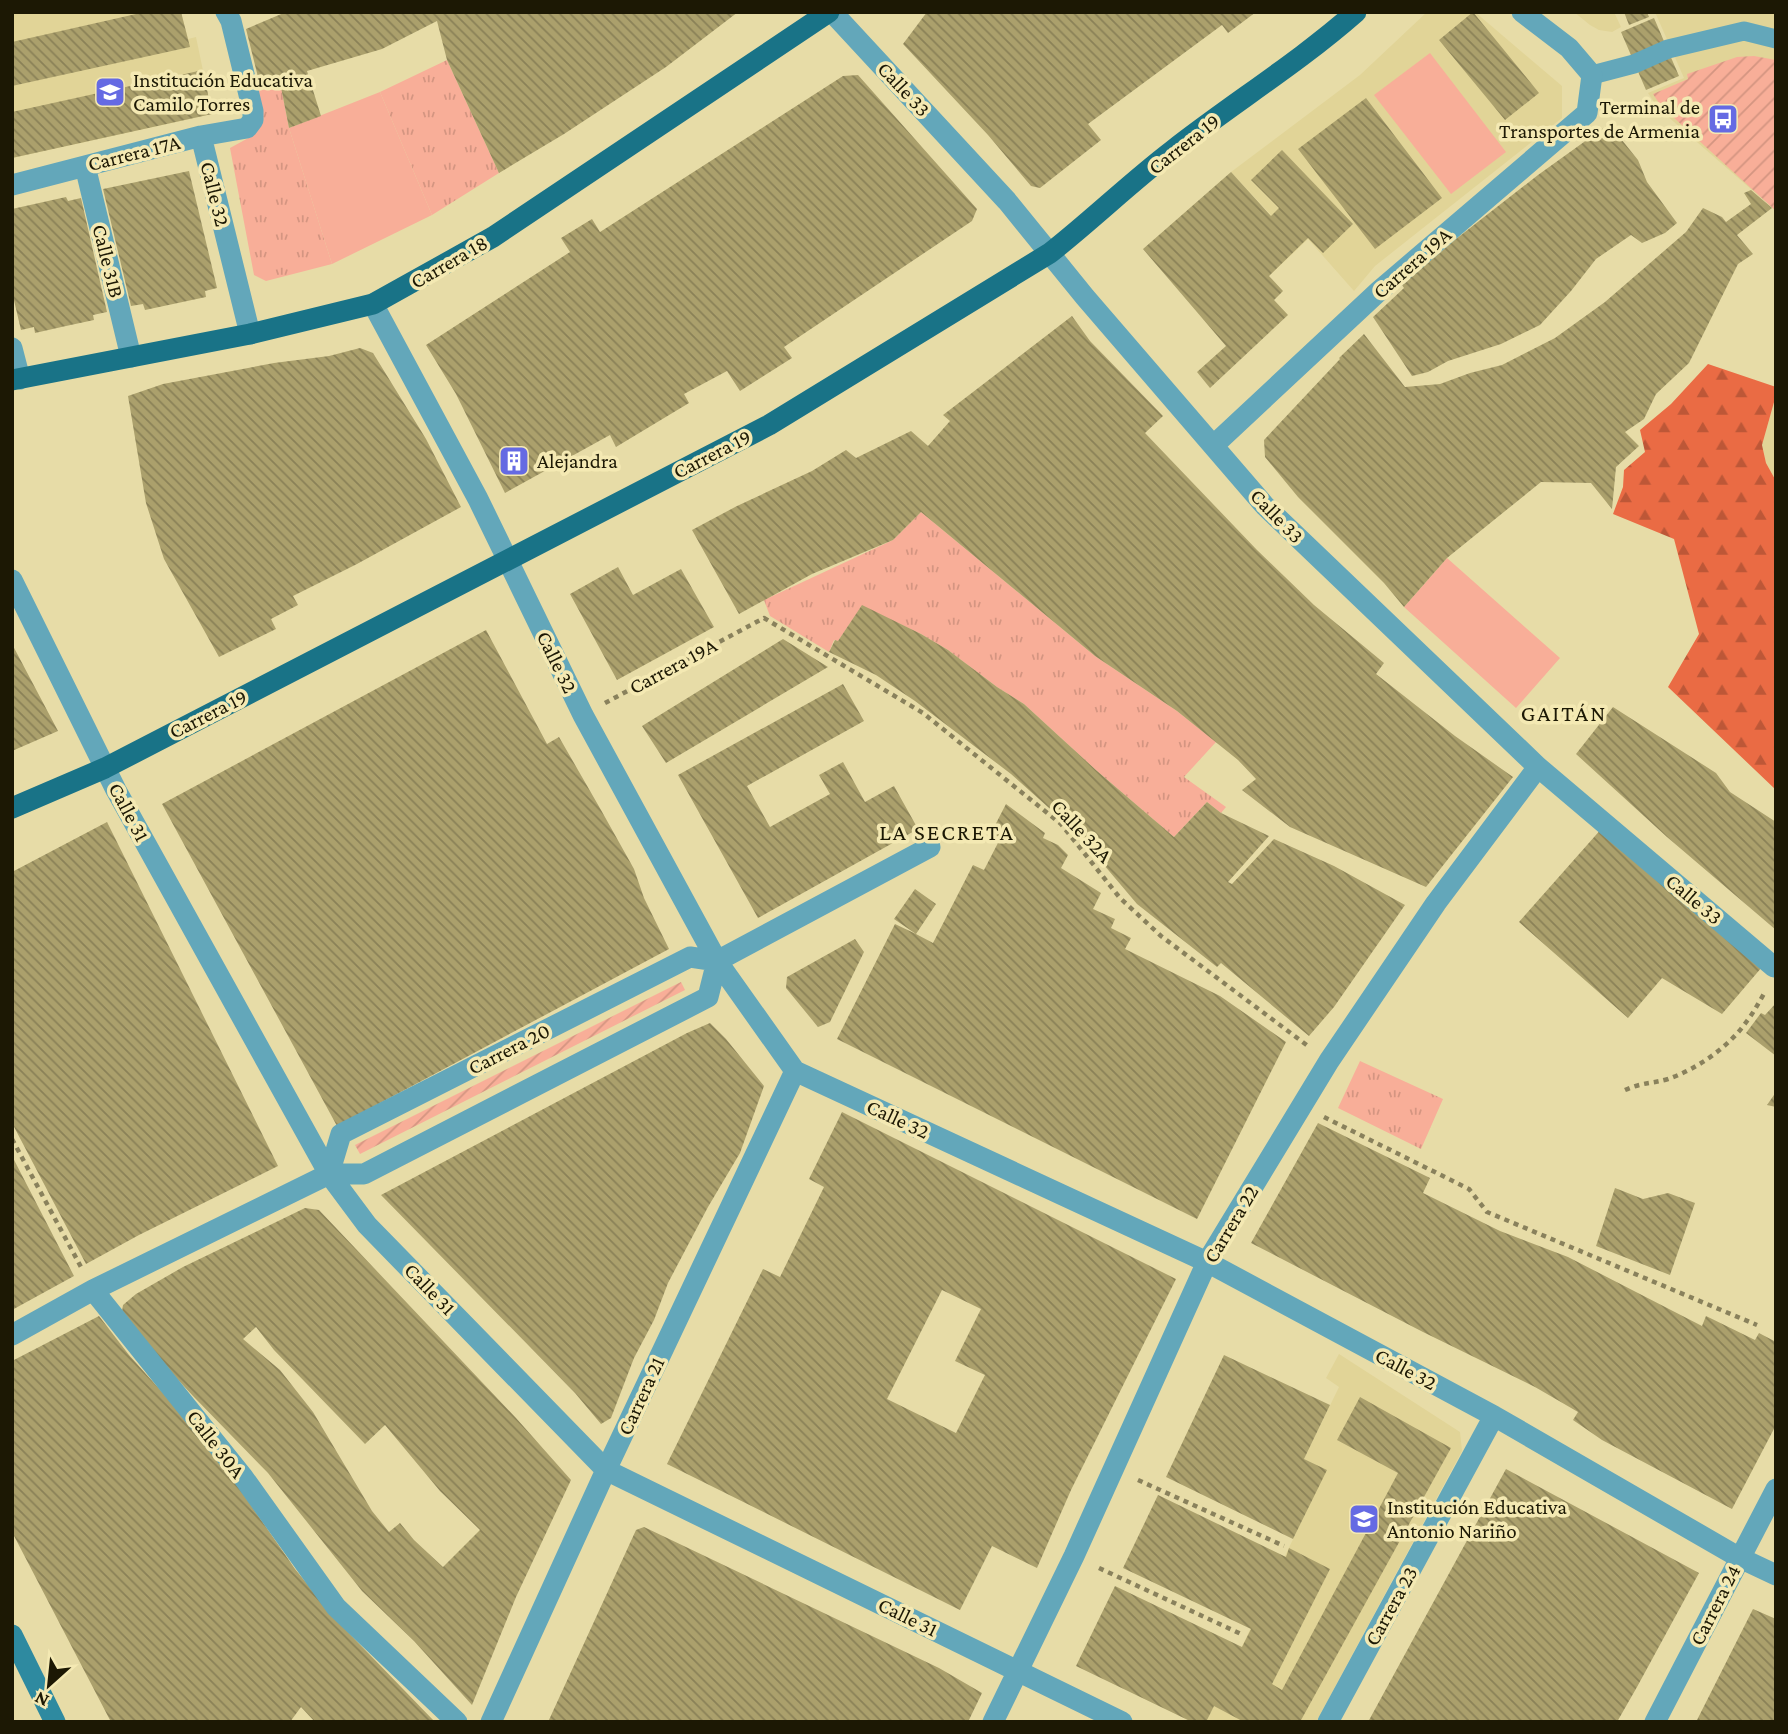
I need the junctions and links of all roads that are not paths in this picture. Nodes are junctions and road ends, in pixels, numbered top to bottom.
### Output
1 (831, 12) edge
2 (1356, 12) edge
3 (1522, 12) edge
4 (235, 15) edge
5 (1776, 39) edge
6 (1592, 75) junction
7 (201, 136) junction
8 (85, 166) junction
9 (12, 185) edge
10 (1050, 253) junction
11 (373, 304) junction
12 (250, 334) junction
13 (12, 348) edge
14 (131, 357) junction
15 (16, 379) edge
16 (1214, 444) junction
17 (506, 559) junction
18 (12, 580) edge
19 (1538, 767) junction
20 (105, 768) junction
21 (12, 808) edge
22 (930, 848) dead end
23 (717, 961) junction
24 (1774, 967) edge
25 (795, 1071) junction
26 (329, 1174) junction
27 (1207, 1262) junction
28 (93, 1290) junction
29 (12, 1335) edge
30 (1494, 1416) junction
31 (606, 1470) junction
32 (1776, 1489) edge
33 (1740, 1558) junction
34 (1776, 1575) edge
35 (12, 1635) edge
36 (1017, 1670) junction
37 (55, 1722) edge
38 (457, 1722) edge
39 (491, 1722) edge
40 (993, 1722) edge
41 (1122, 1722) edge
42 (1328, 1722) edge
43 (1655, 1722) edge

1 - 10 street, Calle 33
1 - 11 main road, Carrera 18
2 - 10 main road, Carrera 19
3 - 6 street
4 - 7 street, Carrera 17A
5 - 6 lane
6 - 16 street, Carrera 19A
7 - 8 street, Carrera 17A
7 - 12 street, Calle 32
8 - 9 street, Carrera 17A
8 - 14 street, Calle 31B
10 - 16 street, Calle 33
10 - 17 main road, Carrera 19
11 - 12 main road, Carrera 18
11 - 17 street, Calle 32
12 - 14 main road, Carrera 18
13 - 15 street
14 - 15 main road, Carrera 18
16 - 19 street, Calle 33
17 - 20 main road, Carrera 19
17 - 23 street, Calle 32
18 - 20 street, Calle 31
19 - 24 street, Calle 33
19 - 27 street, Carrera 22
20 - 21 main road, Carrera 19
20 - 26 street, Calle 31
22 - 23 street, Carrera 20
23 - 25 street, Calle 32
23 - 26 street
23 - 26 street, Carrera 20
25 - 27 street, Calle 32
25 - 31 street, Carrera 21
26 - 28 street
26 - 31 street, Calle 31
27 - 30 street, Calle 32
27 - 36 street, Carrera 22
28 - 29 street
28 - 38 street, Calle 30A
30 - 33 street, Calle 32
30 - 42 street, Carrera 23
31 - 36 street, Calle 31
31 - 39 street, Carrera 21
32 - 33 street, Carrera 24
33 - 34 street, Calle 32
33 - 43 street, Carrera 24
35 - 37 street
36 - 40 street, Carrera 22
36 - 41 street, Calle 31

